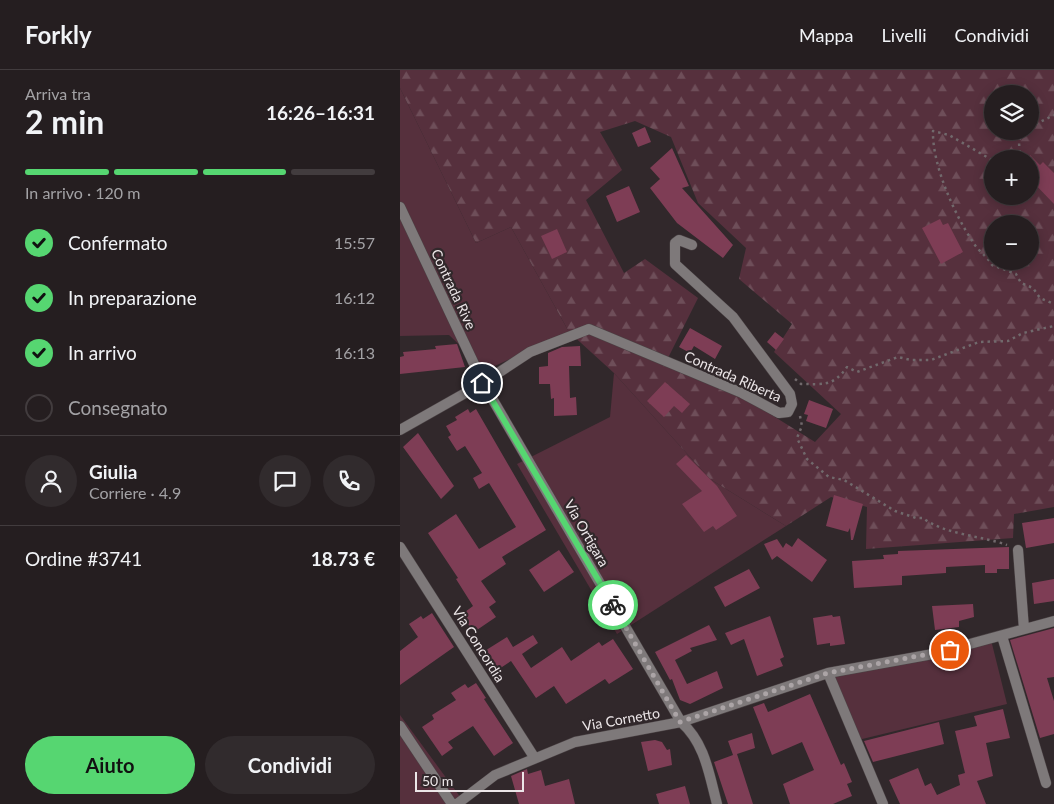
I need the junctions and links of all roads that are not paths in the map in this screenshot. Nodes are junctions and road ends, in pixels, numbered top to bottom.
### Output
1 (400, 207) edge
2 (692, 245) dead end
3 (482, 383) junction
4 (400, 430) edge
5 (400, 547) edge
6 (1018, 550) road end
7 (1054, 621) edge
8 (1024, 630) junction
9 (1002, 636) junction
10 (828, 673) junction
11 (680, 722) junction
12 (400, 726) edge
13 (534, 757) junction
14 (1046, 783) dead end
15 (452, 804) edge
16 (458, 804) edge
17 (717, 804) edge
18 (883, 804) edge

1 - 3 street, Contrada Rive
2 - 3 street, Contrada Riberta
3 - 4 street
3 - 11 street, Via Ortigara
5 - 13 street, Via Concordia
6 - 8 street
7 - 8 street, Via Cornetto
8 - 9 street, Via Cornetto
9 - 10 street, Via Cornetto
9 - 14 street
10 - 11 street, Via Cornetto
10 - 18 street
11 - 13 street, Via Cornetto
11 - 17 street, Via Ortigara
12 - 15 street
13 - 16 street, Via Cornetto

